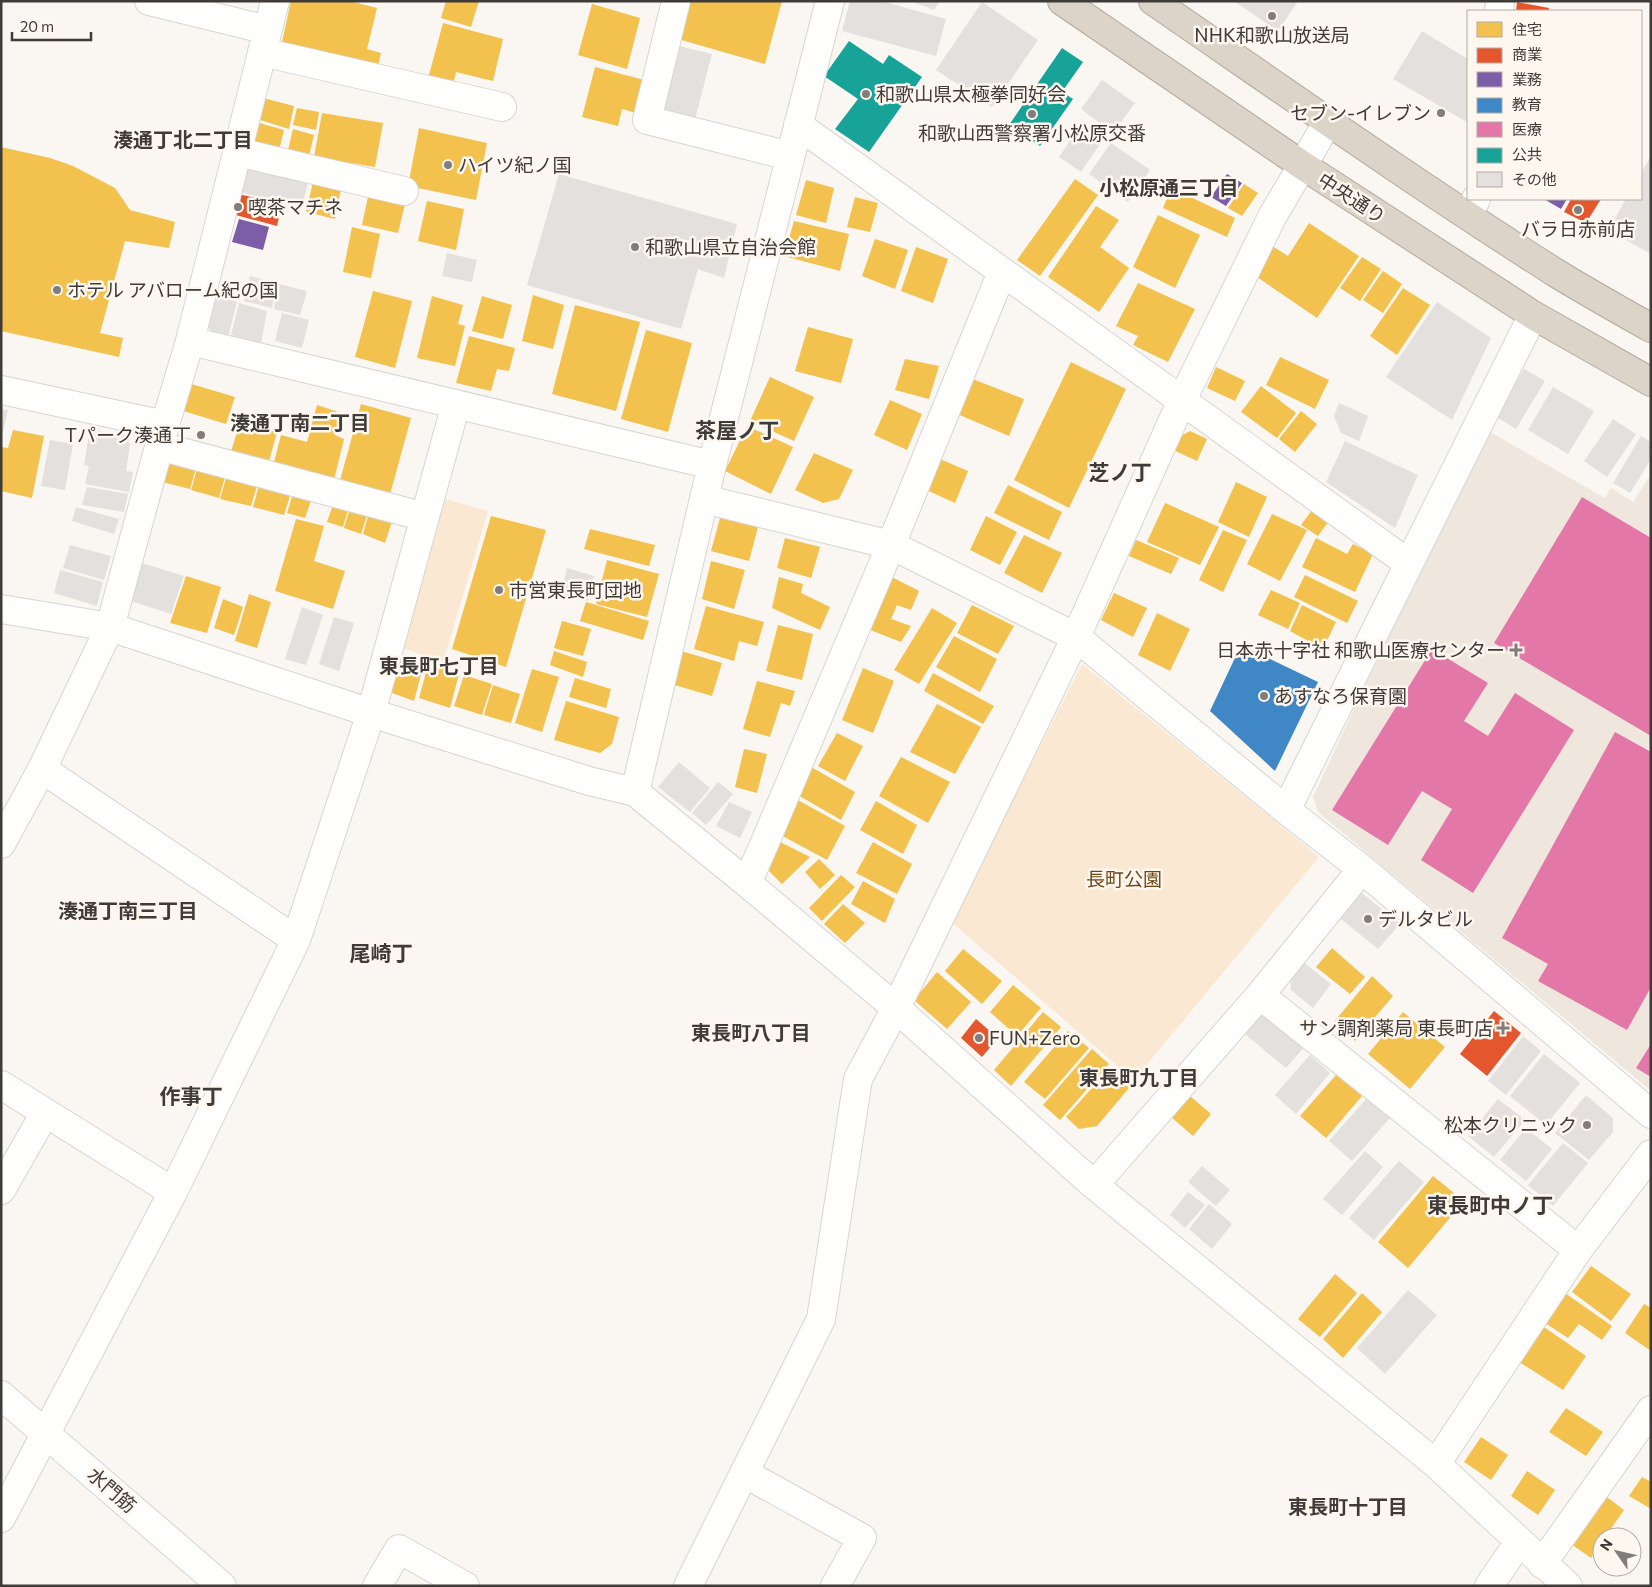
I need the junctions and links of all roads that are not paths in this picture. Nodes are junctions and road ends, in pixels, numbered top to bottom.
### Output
1 (149, 1) edge
2 (275, 1) edge
3 (676, 1) edge
4 (830, 1) edge
5 (1062, 1) edge
6 (1153, 1) edge
7 (265, 41) junction
8 (502, 107) dead end
9 (1328, 122) junction
10 (798, 125) junction
11 (237, 152) junction
12 (790, 156) junction
13 (1302, 165) junction
14 (404, 192) dead end
15 (1472, 207) edge
16 (1002, 272) junction
17 (1533, 315) junction
18 (1651, 328) edge
19 (190, 341) junction
20 (1651, 382) edge
21 (1, 390) edge
22 (1182, 400) junction
23 (456, 404) junction
24 (162, 436) junction
25 (712, 465) junction
26 (704, 499) junction
27 (425, 517) junction
28 (891, 545) junction
29 (1408, 563) junction
30 (1, 609) edge
31 (110, 627) junction
32 (1076, 637) junction
33 (371, 713) junction
34 (42, 769) junction
35 (635, 792) junction
36 (1286, 810) junction
37 (1, 844) edge
38 (1362, 869) junction
39 (747, 883) junction
40 (296, 940) junction
41 (1260, 995) junction
42 (896, 1008) junction
43 (1, 1085) edge
44 (45, 1113) junction
45 (1651, 1114) edge
46 (1651, 1154) edge
47 (1094, 1185) junction
48 (1, 1190) edge
49 (173, 1192) junction
50 (1578, 1250) junction
51 (1, 1395) edge
52 (1651, 1410) edge
53 (45, 1432) junction
54 (1436, 1464) junction
55 (744, 1474) junction
56 (1, 1518) edge
57 (1519, 1542) junction
58 (1542, 1564) junction
59 (222, 1586) edge
60 (377, 1586) edge
61 (465, 1586) edge
62 (688, 1586) edge
63 (835, 1586) edge
64 (1489, 1586) edge
65 (1568, 1586) edge

1 - 7 street
2 - 7 street
3 - 12 street
4 - 10 street
5 - 13 highway, 中央通り
6 - 9 highway
7 - 8 street
7 - 11 street
9 - 13 street
9 - 15 highway
10 - 12 street
10 - 16 street
11 - 14 street
11 - 19 street
12 - 25 street
13 - 17 highway, 中央通り
13 - 22 street
15 - 18 highway
16 - 22 street
16 - 28 street
17 - 20 highway, 中央通り
17 - 29 street
19 - 23 street
19 - 24 street
21 - 24 street
22 - 29 street
22 - 32 street
23 - 25 street
23 - 27 street
24 - 27 street
24 - 31 street
25 - 26 street
26 - 28 street
26 - 35 street
27 - 33 street
28 - 32 street
28 - 39 street
29 - 36 street
30 - 31 street
31 - 33 street
31 - 34 street
32 - 36 street
32 - 42 street
33 - 35 street
33 - 40 street
34 - 37 street
34 - 40 street
35 - 39 street
36 - 38 street
38 - 41 street
38 - 45 street
39 - 42 street
40 - 49 street
41 - 47 street
41 - 50 street
42 - 47 street
42 - 55 street
43 - 44 street
44 - 48 street
44 - 49 street
46 - 50 street
47 - 54 street
49 - 53 street
50 - 54 street
51 - 53 street, 水門筋
52 - 58 street
53 - 56 street
53 - 59 street, 水門筋
54 - 57 street
55 - 62 street
55 - 63 street
57 - 58 street
57 - 64 street
58 - 65 street
60 - 61 street

